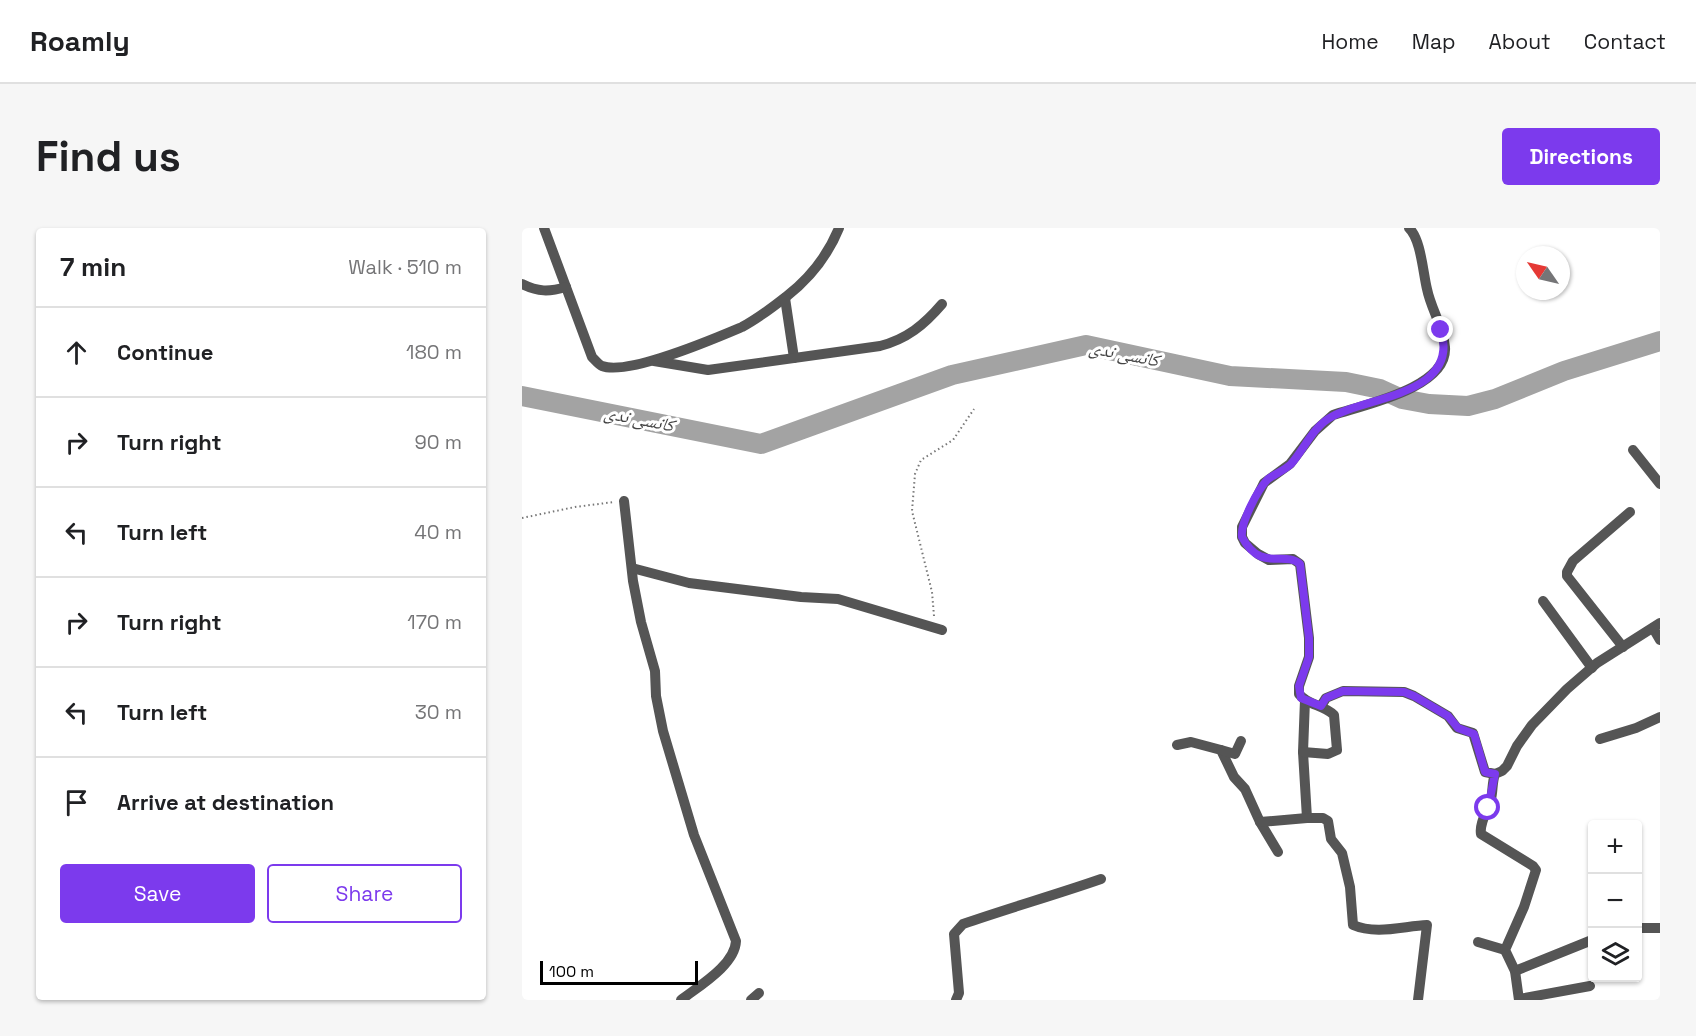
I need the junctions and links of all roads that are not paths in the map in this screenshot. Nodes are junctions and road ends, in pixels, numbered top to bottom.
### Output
1 (544, 228) edge
2 (839, 228) edge
3 (1408, 228) edge
4 (522, 284) edge
5 (566, 287) junction
6 (785, 298) junction
7 (942, 304) dead end
8 (794, 358) junction
9 (650, 361) junction
10 (1633, 450) dead end
11 (1660, 484) edge
12 (624, 501) road end
13 (1630, 512) dead end
14 (632, 568) junction
15 (1543, 601) dead end
16 (1657, 625) edge
17 (938, 629) road end
18 (1660, 640) edge
19 (1623, 647) junction
20 (1592, 668) junction
21 (1305, 700) junction
22 (1321, 706) junction
23 (1660, 717) edge
24 (1600, 739) dead end
25 (1241, 741) dead end
26 (1177, 745) dead end
27 (1221, 750) junction
28 (1303, 752) junction
29 (1495, 774) junction
30 (1307, 818) junction
31 (1260, 822) junction
32 (1278, 852) dead end
33 (1101, 879) dead end
34 (1642, 928) edge
35 (1660, 928) edge
36 (1478, 942) dead end
37 (1588, 942) edge
38 (1505, 950) junction
39 (1515, 971) junction
40 (1590, 986) dead end
41 (681, 1000) edge
42 (956, 1000) edge
43 (1418, 1000) edge
44 (1519, 1000) edge

1 - 5 street
2 - 6 street
3 - 21 street
4 - 5 street
5 - 9 street
6 - 8 street
6 - 9 street
7 - 8 street
8 - 9 street
10 - 11 street
12 - 14 street
13 - 19 street
14 - 17 street
14 - 41 street
15 - 20 street
16 - 18 street
16 - 19 street
19 - 20 street
20 - 29 street
21 - 22 street
21 - 28 street
22 - 28 street
22 - 29 street
23 - 24 street
25 - 27 street
26 - 27 street
27 - 31 street
28 - 30 street
29 - 38 street
30 - 31 street
30 - 43 street
31 - 32 street
33 - 42 street
34 - 35 street
36 - 38 street
37 - 39 street
38 - 39 street
39 - 44 street
40 - 44 street

